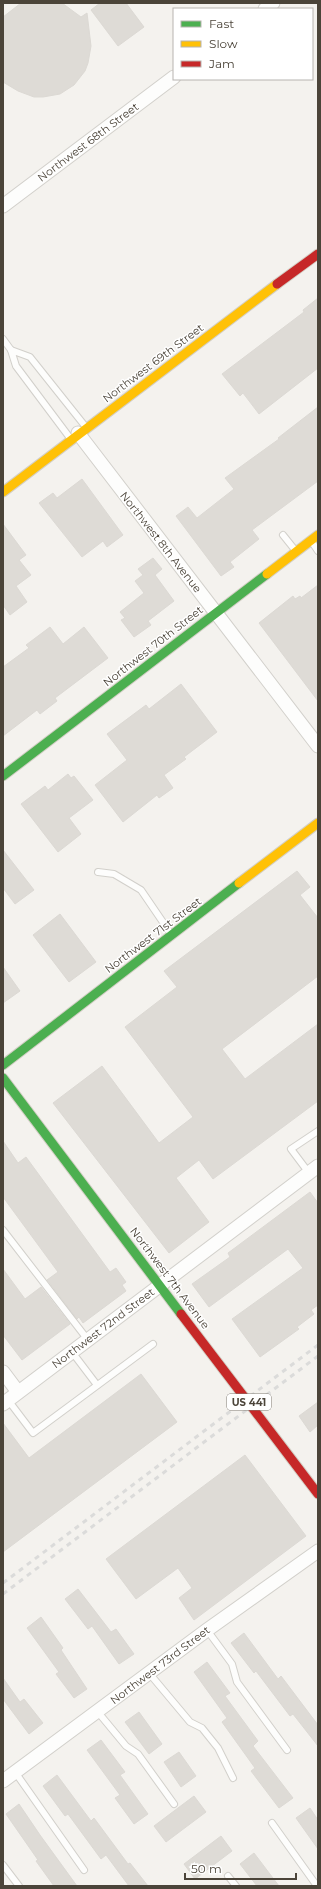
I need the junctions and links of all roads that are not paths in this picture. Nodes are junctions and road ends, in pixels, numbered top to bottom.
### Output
1 (173, 78) edge
2 (3, 206) edge
3 (318, 254) edge
4 (3, 340) edge
5 (11, 350) junction
6 (78, 433) junction
7 (3, 492) edge
8 (283, 535) dead end
9 (314, 538) edge
10 (318, 550) edge
11 (296, 552) junction
12 (216, 612) junction
13 (318, 746) edge
14 (3, 776) edge
15 (318, 823) edge
16 (98, 872) dead end
17 (172, 935) junction
18 (3, 1065) edge
19 (3, 1078) edge
20 (318, 1131) edge
21 (313, 1169) edge
22 (3, 1230) edge
23 (160, 1285) junction
24 (88, 1340) junction
25 (152, 1344) dead end
26 (72, 1352) junction
27 (3, 1372) edge
28 (97, 1385) junction
29 (10, 1399) edge
30 (318, 1494) edge
31 (318, 1551) edge
32 (207, 1630) junction
33 (149, 1673) junction
34 (97, 1711) junction
35 (287, 1750) dead end
36 (15, 1772) junction
37 (232, 1778) dead end
38 (3, 1781) edge
39 (174, 1804) dead end
40 (272, 1823) dead end
41 (3, 1865) edge
42 (84, 1870) dead end
43 (228, 1876) dead end
44 (19, 1886) edge
45 (236, 1886) edge
46 (317, 1886) edge

1 - 2 street, Northwest 68th Street
3 - 6 street, Northwest 69th Street
4 - 5 lane
5 - 6 lane
5 - 6 lane
6 - 7 street, Northwest 69th Street
6 - 12 street, Northwest 8th Avenue
8 - 11 lane
9 - 10 lane
9 - 11 street, Northwest 70th Street
11 - 12 street, Northwest 70th Street
12 - 13 street, Northwest 8th Avenue
12 - 14 street, Northwest 70th Street
15 - 17 street, Northwest 71st Street
16 - 17 lane
17 - 18 street, Northwest 71st Street
19 - 23 street, Northwest 7th Avenue / US 441
20 - 21 lane
21 - 23 street, Northwest 72nd Street
22 - 24 lane
23 - 24 street, Northwest 72nd Street
23 - 30 street, Northwest 7th Avenue / US 441
24 - 26 street, Northwest 72nd Street
25 - 28 lane
26 - 28 lane
26 - 29 street, Northwest 72nd Street
27 - 29 street
28 - 29 lane
31 - 32 street, Northwest 73rd Street
32 - 33 street, Northwest 73rd Street
32 - 35 lane
33 - 34 street, Northwest 73rd Street
33 - 37 lane
34 - 36 street, Northwest 73rd Street
34 - 39 lane
36 - 38 street, Northwest 73rd Street
36 - 42 lane
40 - 46 lane
41 - 44 lane
43 - 45 lane

